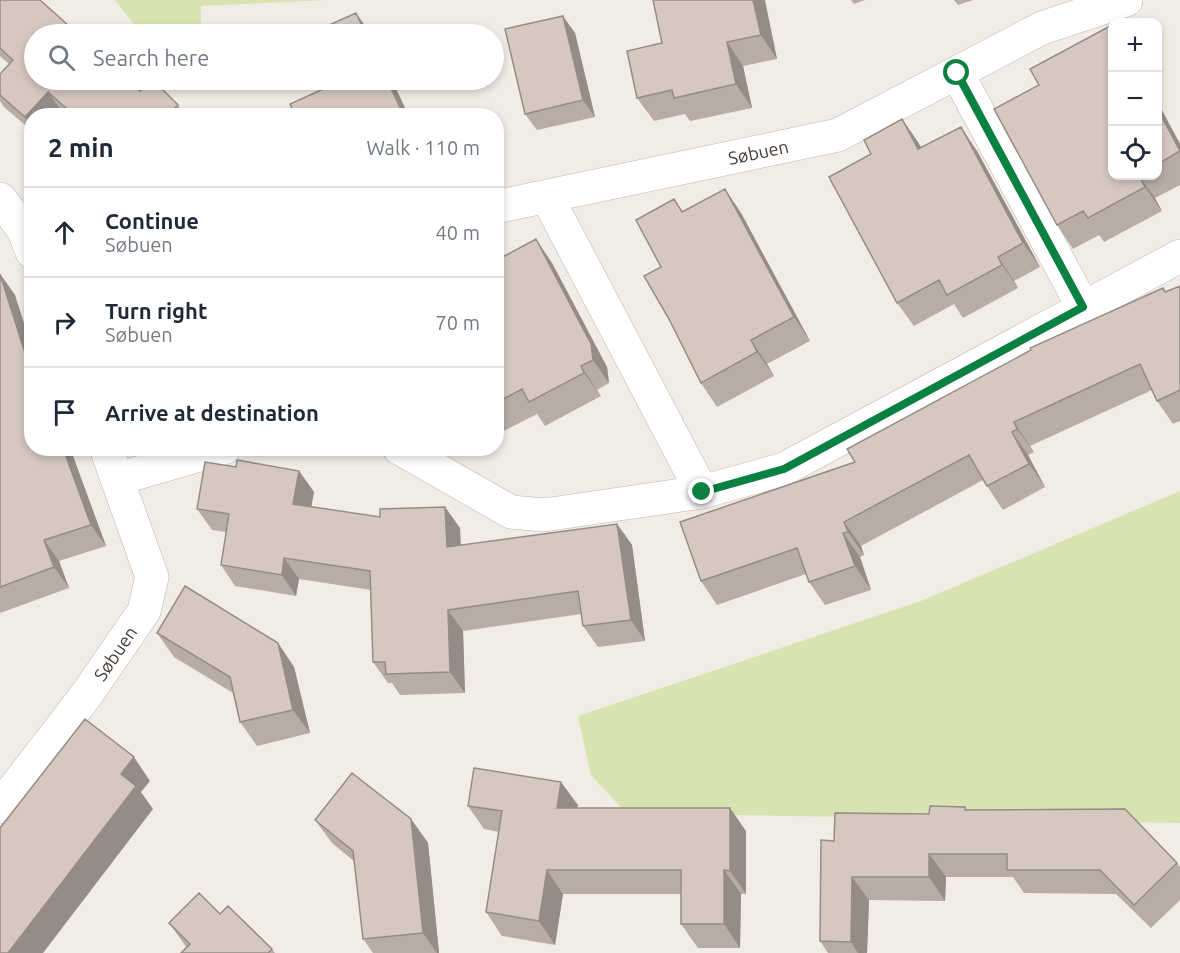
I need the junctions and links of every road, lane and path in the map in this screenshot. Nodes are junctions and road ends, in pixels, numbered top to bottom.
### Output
1 (1126, 0) edge
2 (957, 73) junction
3 (547, 197) junction
4 (0, 199) edge
5 (504, 205) edge
6 (24, 232) edge
7 (1180, 256) edge
8 (1083, 307) junction
9 (109, 456) edge
10 (195, 456) edge
11 (413, 456) edge
12 (117, 478) junction
13 (702, 492) junction
14 (0, 807) edge

1 - 2 street, Søbuen
2 - 3 street, Søbuen
2 - 8 street
3 - 5 street, Søbuen
3 - 13 street
4 - 6 street
7 - 8 street
8 - 13 street
9 - 12 street, Søbuen
10 - 12 street
11 - 13 street
12 - 14 street, Søbuen

